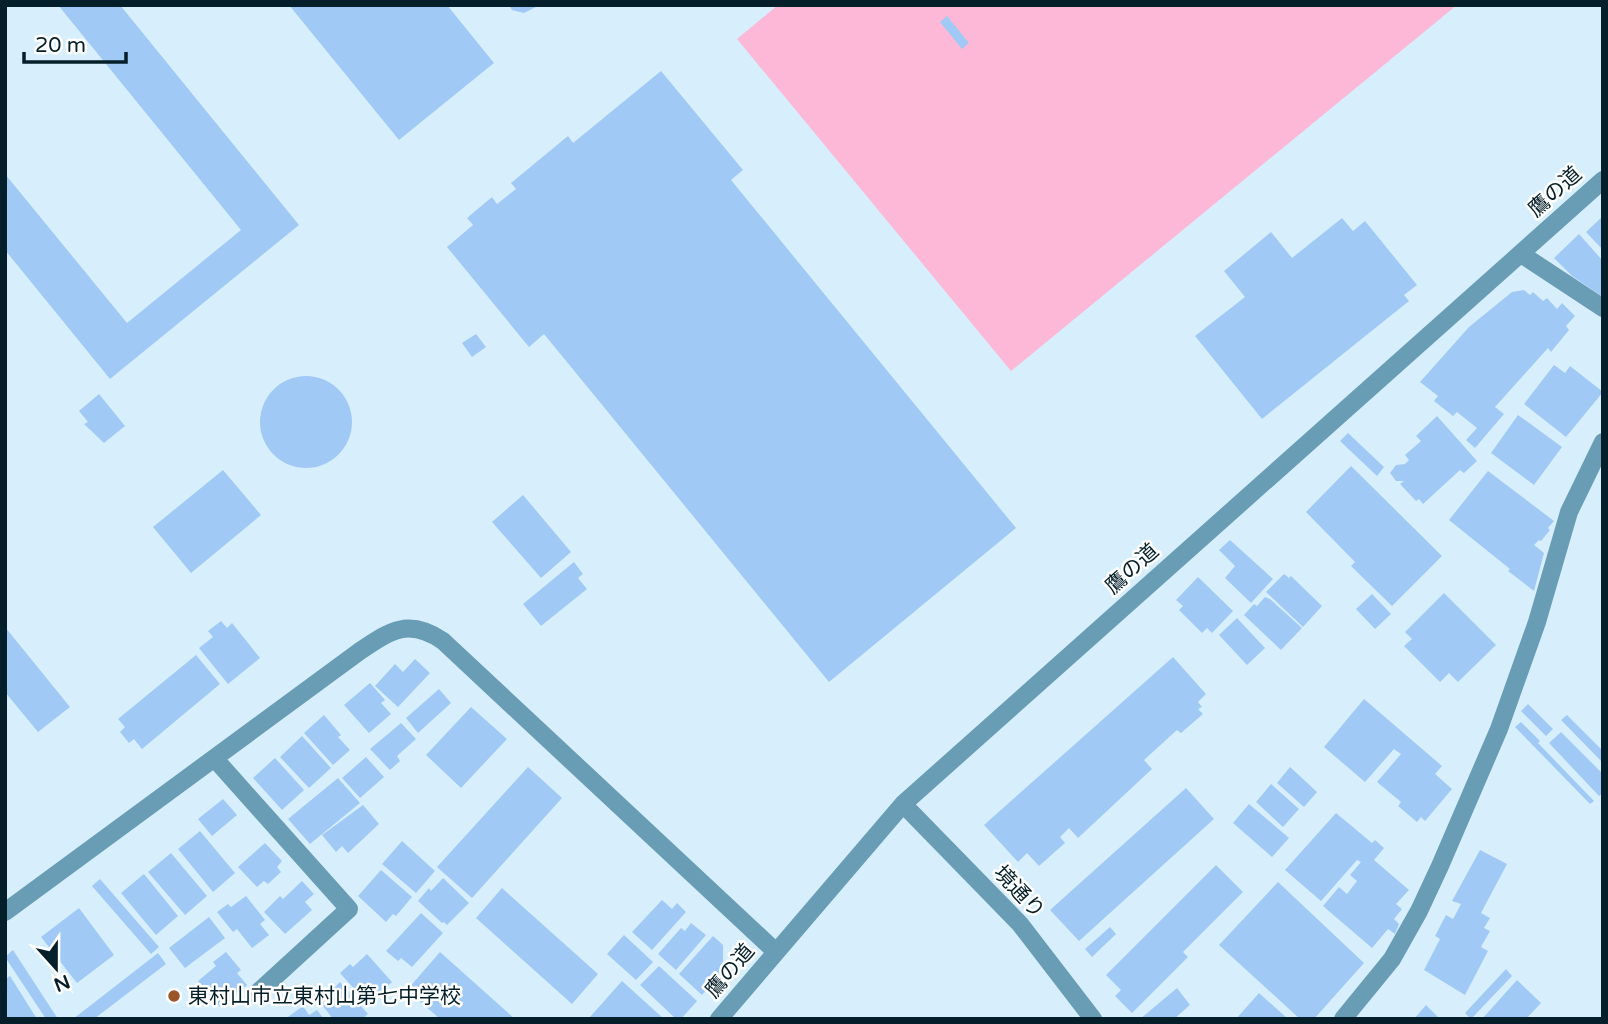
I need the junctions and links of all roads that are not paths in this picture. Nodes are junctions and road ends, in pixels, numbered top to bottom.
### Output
1 (1603, 180) edge
2 (1521, 254) junction
3 (1603, 308) edge
4 (1603, 442) edge
5 (215, 759) junction
6 (903, 804) junction
7 (5, 912) edge
8 (776, 951) junction
9 (256, 994) dead end
10 (719, 1019) edge
11 (1093, 1019) edge
12 (1343, 1019) edge

1 - 2 street, 鷹の道
2 - 3 street
2 - 6 street, 鷹の道
4 - 12 street
5 - 7 street
5 - 8 street
5 - 9 street
6 - 8 street, 鷹の道
6 - 11 street, 境通り
8 - 10 street, 鷹の道

